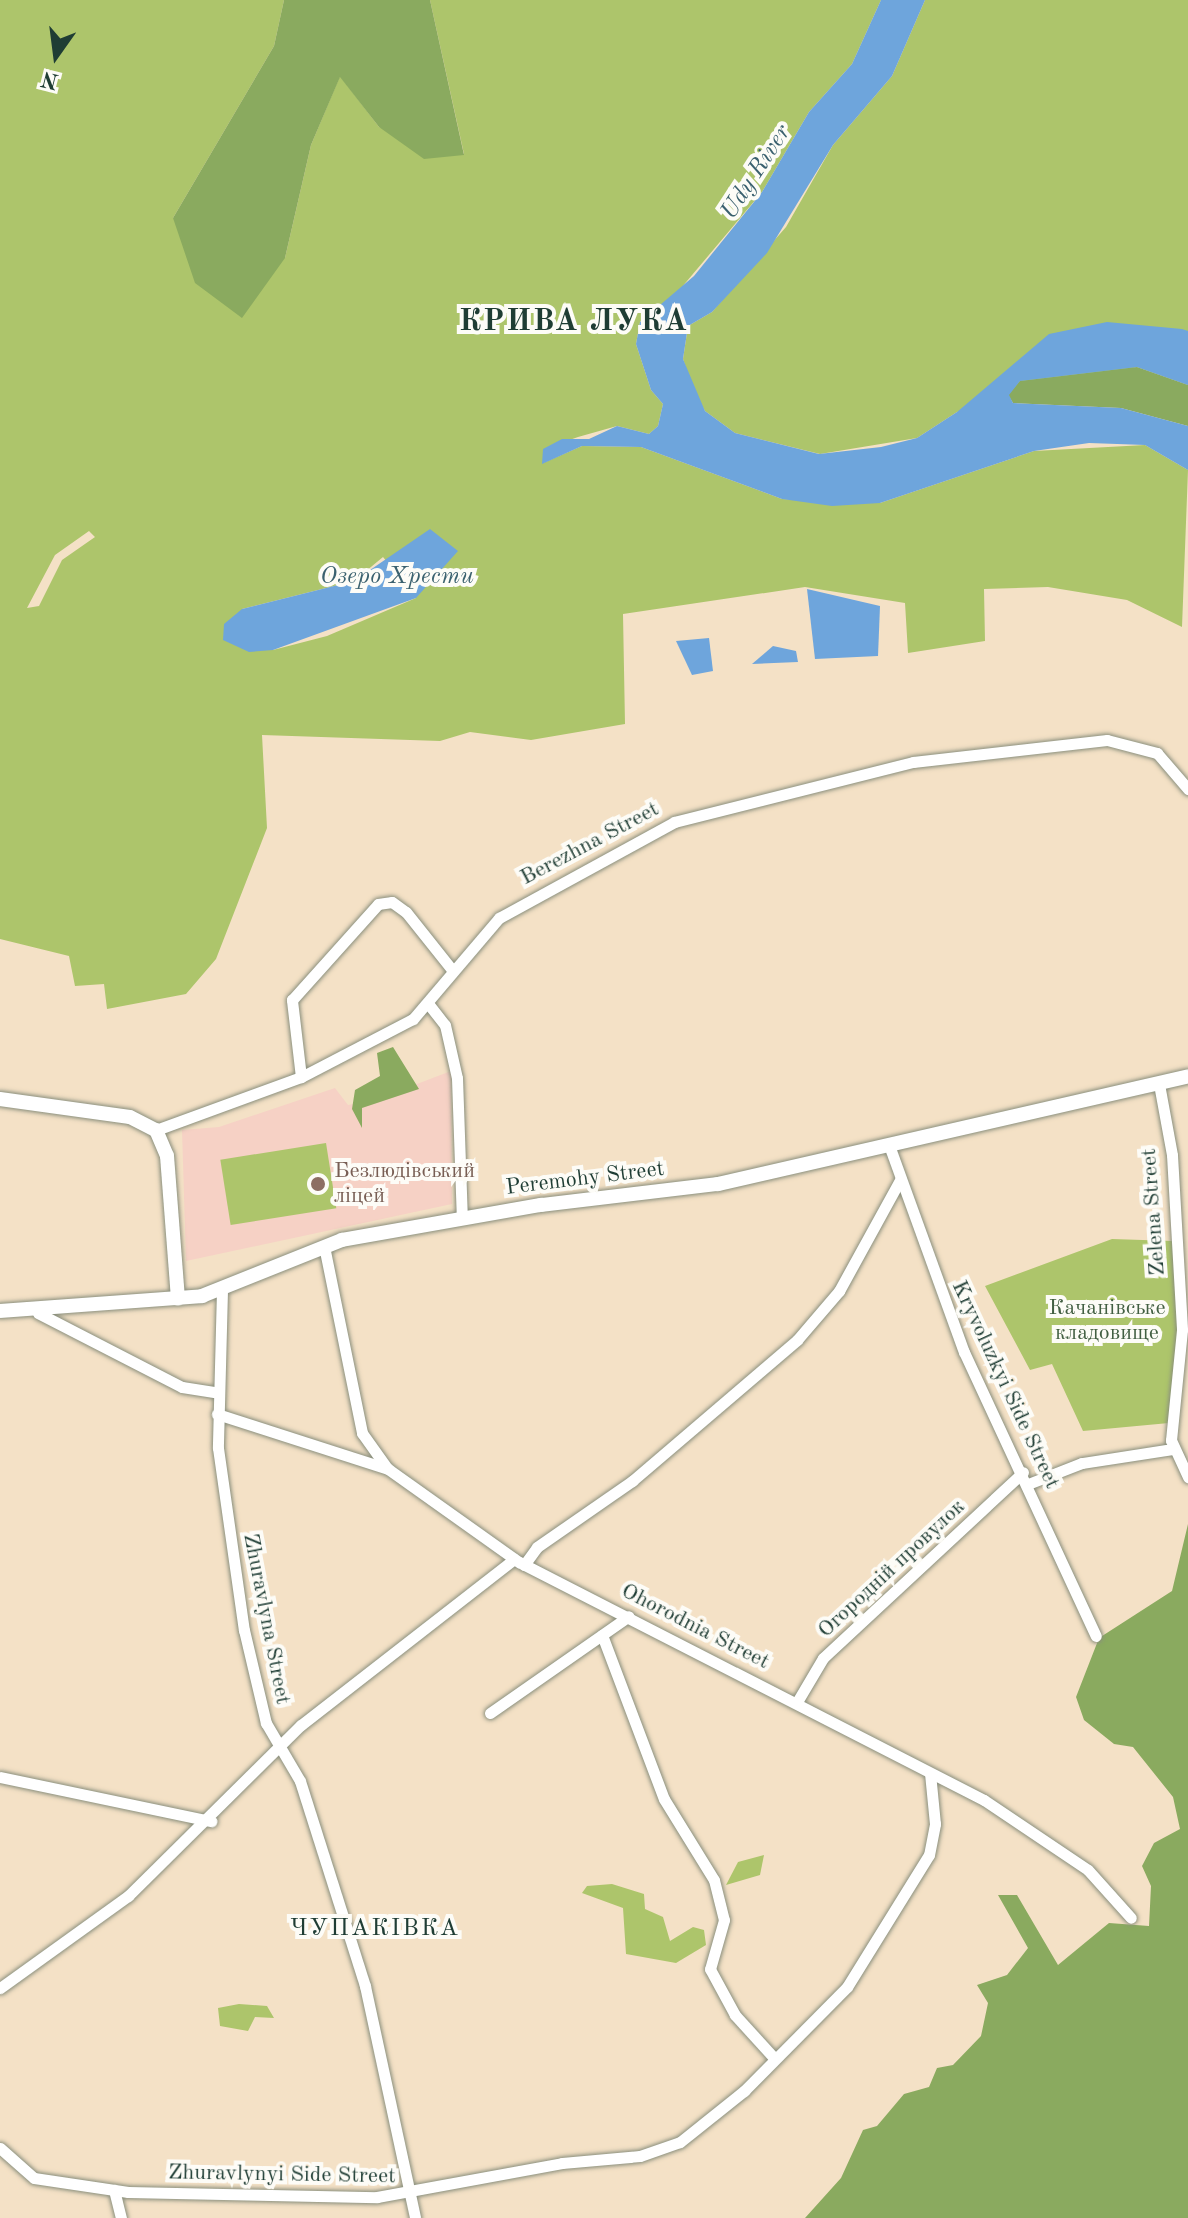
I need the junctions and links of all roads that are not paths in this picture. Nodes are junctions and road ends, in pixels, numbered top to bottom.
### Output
1 (1188, 789) edge
2 (453, 971) junction
3 (430, 1006) junction
4 (1188, 1076) edge
5 (301, 1077) junction
6 (1159, 1084) junction
7 (0, 1099) edge
8 (156, 1130) junction
9 (889, 1145) junction
10 (900, 1180) junction
11 (462, 1218) junction
12 (324, 1246) junction
13 (222, 1290) junction
14 (178, 1299) junction
15 (0, 1311) edge
16 (38, 1313) junction
17 (219, 1393) junction
18 (217, 1414) junction
19 (1172, 1449) junction
20 (388, 1469) junction
21 (1188, 1477) edge
22 (1026, 1478) junction
23 (519, 1562) junction
24 (629, 1616) junction
25 (602, 1635) junction
26 (1096, 1636) dead end
27 (797, 1702) junction
28 (490, 1713) dead end
29 (280, 1744) junction
30 (930, 1773) junction
31 (0, 1777) edge
32 (211, 1821) junction
33 (1131, 1918) dead end
34 (0, 1988) edge
35 (775, 2059) junction
36 (0, 2148) edge
37 (114, 2190) junction
38 (413, 2196) junction
39 (121, 2218) edge
40 (415, 2218) edge

1 - 2 street, Berezhna Street
2 - 3 street, Berezhna Street
2 - 5 street
3 - 5 street, Berezhna Street
3 - 11 street
4 - 6 street, Peremohy Street
5 - 8 street, Berezhna Street
6 - 9 street, Peremohy Street
6 - 19 street, Zelena Street
7 - 8 street
8 - 14 street
9 - 10 street, Kryvoluzkyi Side Street
9 - 11 street, Peremohy Street
10 - 22 street, Kryvoluzkyi Side Street
10 - 23 street
11 - 12 street, Peremohy Street
12 - 13 street, Peremohy Street
12 - 20 street
13 - 14 street, Peremohy Street
13 - 17 street, Zhuravlyna Street
14 - 16 street, Peremohy Street
15 - 16 street
16 - 17 street
17 - 18 street, Zhuravlyna Street
18 - 20 street, Ohorodnia Street
18 - 29 street, Zhuravlyna Street
19 - 21 street
19 - 22 street
20 - 23 street, Ohorodnia Street
22 - 26 street, Kryvoluzkyi Side Street
22 - 27 street, Огородній провулок
23 - 24 street, Ohorodnia Street
23 - 29 street
24 - 25 street
24 - 27 street, Ohorodnia Street
25 - 28 street
25 - 35 street
27 - 30 street, Ohorodnia Street
29 - 32 street
29 - 38 street, Zhuravlyna Street
30 - 33 street, Ohorodnia Street
30 - 35 street, Zhuravlynyi Side Street
31 - 32 street
32 - 34 street
35 - 38 street, Zhuravlynyi Side Street
36 - 37 street, Zhuravlynyi Side Street
37 - 38 street, Zhuravlynyi Side Street
37 - 39 street
38 - 40 street, Zhuravlyna Street

